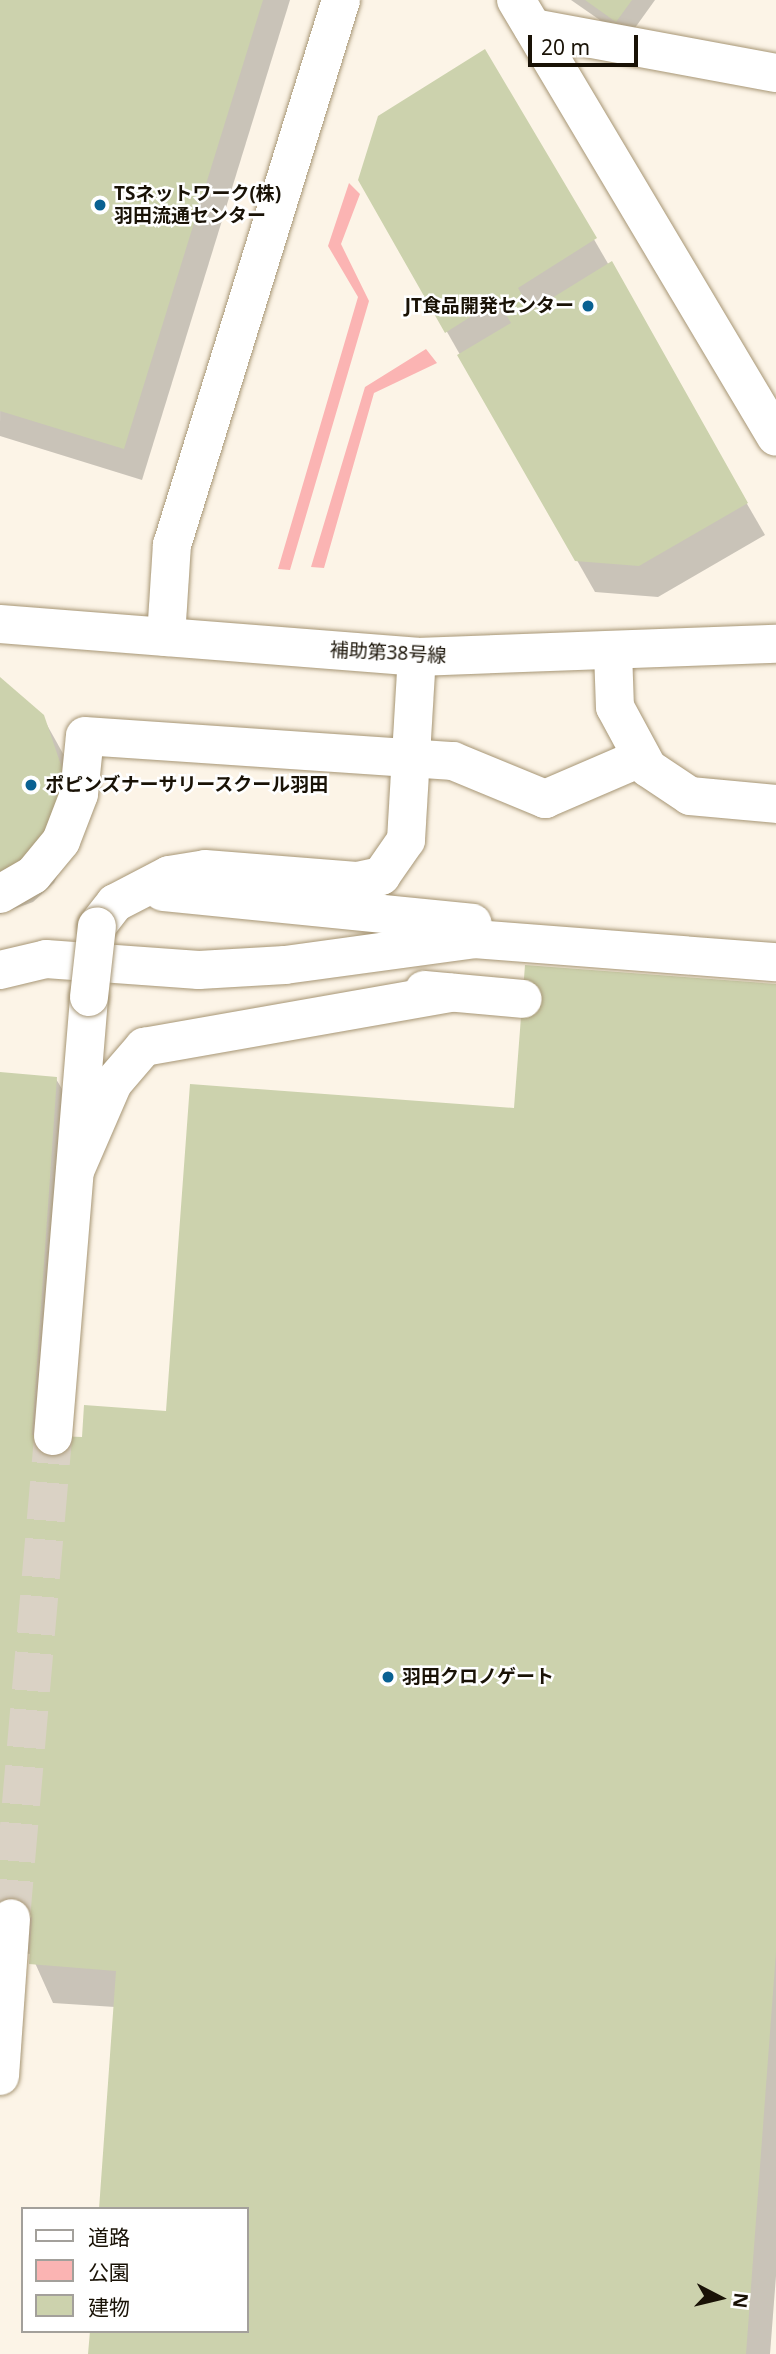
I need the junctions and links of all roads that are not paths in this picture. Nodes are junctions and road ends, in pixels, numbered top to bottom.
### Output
1 (341, 0) edge
2 (525, 14) edge
3 (776, 73) edge
4 (776, 437) edge
5 (0, 624) edge
6 (166, 637) junction
7 (776, 644) edge
8 (613, 651) junction
9 (417, 657) junction
10 (640, 758) junction
11 (415, 759) junction
12 (776, 804) edge
13 (136, 891) junction
14 (0, 894) edge
15 (521, 943) junction
16 (776, 962) edge
17 (0, 970) edge
18 (199, 970) junction
19 (451, 993) junction
20 (523, 999) dead end
21 (75, 1171) junction
22 (53, 1436) tunnel mouth
23 (11, 1918) tunnel mouth
24 (0, 2076) edge

1 - 6 street
2 - 3 street
2 - 4 street
5 - 6 street, 補助第38号線
6 - 9 street, 補助第38号線
7 - 8 street, 補助第38号線
8 - 9 street, 補助第38号線
8 - 10 street
9 - 11 street
10 - 11 street
10 - 12 street
11 - 13 street
11 - 14 street
13 - 15 street
13 - 21 street, bridge
15 - 16 street
15 - 18 street
17 - 18 street
18 - 19 street
19 - 20 street
19 - 21 street
21 - 22 street
23 - 24 street

